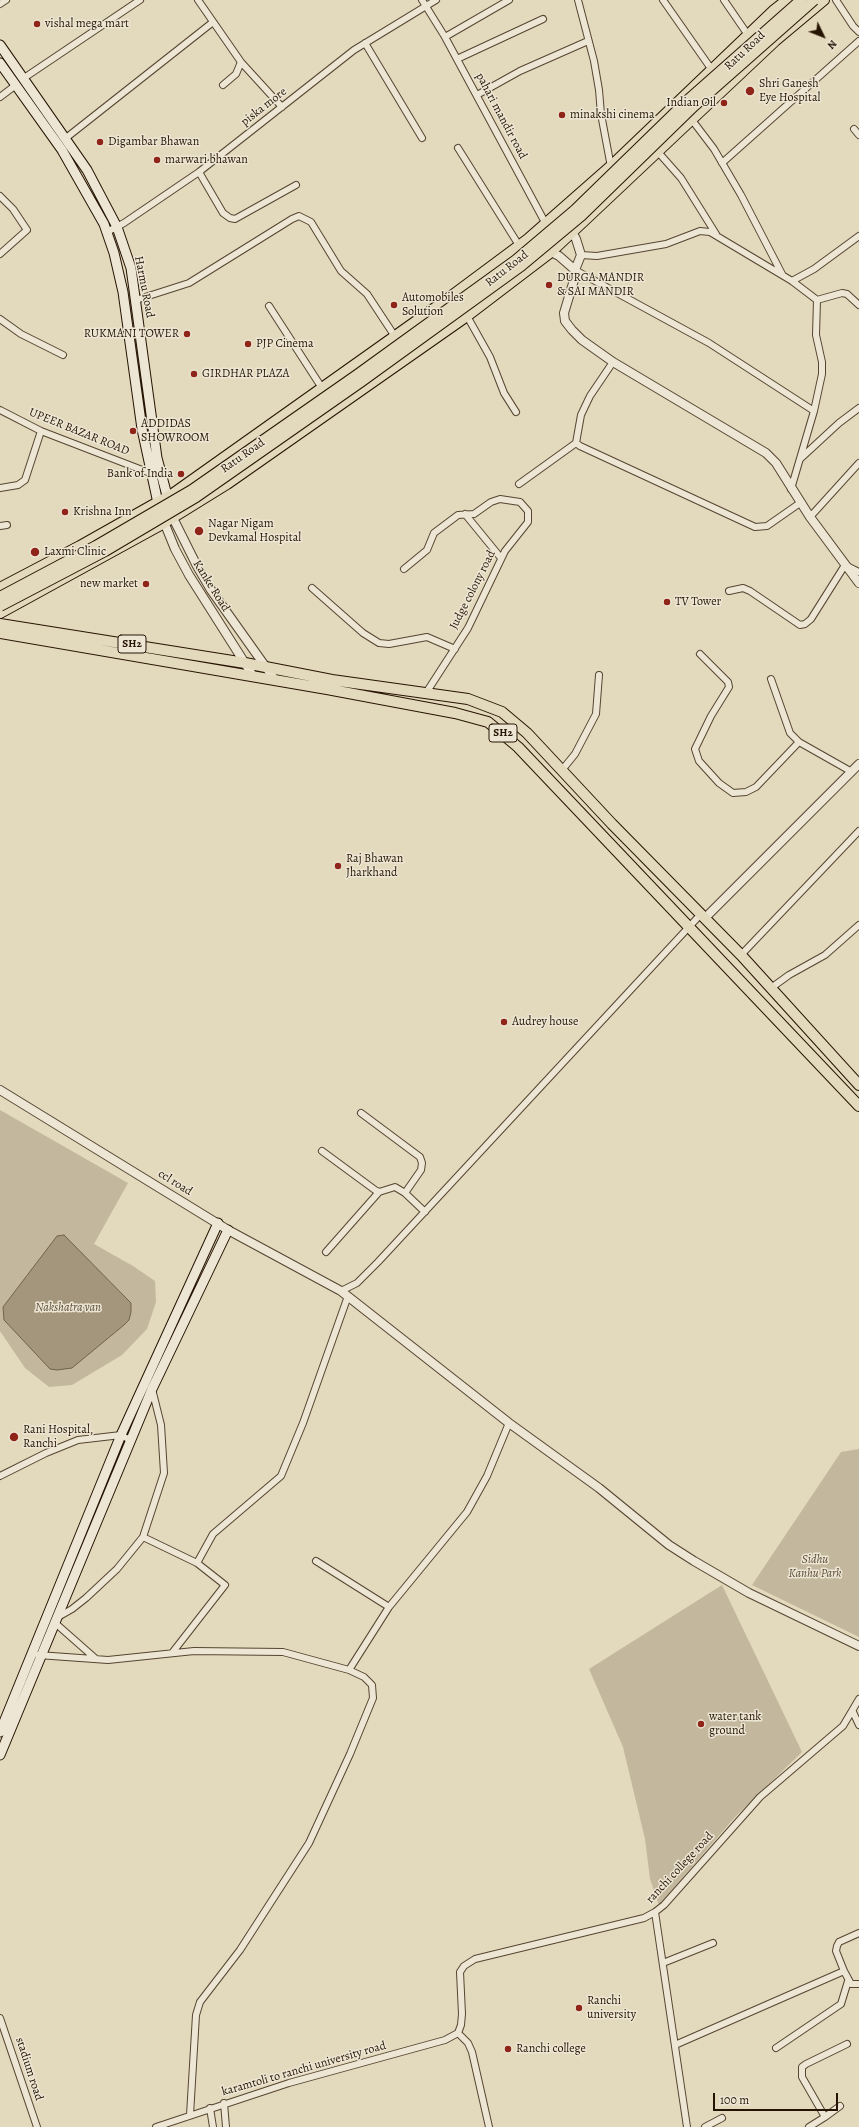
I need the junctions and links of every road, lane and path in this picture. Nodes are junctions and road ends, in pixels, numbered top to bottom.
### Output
1 (6, 0) edge
2 (140, 0) edge
3 (198, 0) edge
4 (422, 0) edge
5 (436, 0) edge
6 (509, 0) edge
7 (578, 0) edge
8 (662, 0) edge
9 (724, 0) edge
10 (787, 0) edge
11 (801, 0) edge
12 (814, 0) edge
13 (824, 0) edge
14 (836, 0) edge
15 (0, 4) edge
16 (426, 6) junction
17 (543, 19) dead end
18 (213, 22) junction
19 (859, 32) edge
20 (748, 35) junction
21 (445, 37) junction
22 (588, 41) junction
23 (859, 41) edge
24 (365, 43) junction
25 (0, 45) edge
26 (238, 58) junction
27 (457, 59) junction
28 (0, 63) edge
29 (712, 70) junction
30 (24, 78) junction
31 (16, 85) junction
32 (224, 85) dead end
33 (477, 95) junction
34 (0, 97) edge
35 (282, 107) junction
36 (692, 120) junction
37 (854, 129) dead end
38 (859, 135) edge
39 (66, 138) junction
40 (422, 138) dead end
41 (458, 148) dead end
42 (658, 152) junction
43 (722, 163) junction
44 (611, 166) junction
45 (199, 172) junction
46 (296, 185) dead end
47 (619, 189) junction
48 (0, 196) edge
49 (546, 224) junction
50 (117, 227) junction
51 (107, 232) junction
52 (572, 232) junction
53 (717, 236) junction
54 (859, 236) edge
55 (560, 243) junction
56 (519, 246) junction
57 (551, 252) junction
58 (0, 254) edge
59 (581, 255) junction
60 (534, 264) junction
61 (574, 270) junction
62 (782, 274) junction
63 (792, 281) junction
64 (136, 300) junction
65 (817, 300) junction
66 (859, 305) edge
67 (269, 306) dead end
68 (467, 316) junction
69 (0, 318) edge
70 (394, 335) junction
71 (63, 355) dead end
72 (613, 362) junction
73 (322, 388) junction
74 (859, 408) edge
75 (0, 410) edge
76 (814, 411) junction
77 (516, 412) dead end
78 (41, 431) junction
79 (576, 443) junction
80 (798, 460) junction
81 (859, 463) edge
82 (150, 473) junction
83 (519, 484) dead end
84 (0, 488) edge
85 (791, 489) junction
86 (167, 497) junction
87 (800, 502) junction
88 (158, 503) junction
89 (465, 514) junction
90 (810, 516) junction
91 (173, 518) junction
92 (164, 523) junction
93 (7, 525) dead end
94 (0, 526) edge
95 (501, 558) junction
96 (845, 565) junction
97 (404, 569) dead end
98 (859, 572) edge
99 (859, 583) edge
100 (0, 588) edge
101 (312, 588) dead end
102 (729, 591) dead end
103 (0, 597) edge
104 (0, 606) edge
105 (0, 613) edge
106 (0, 624) edge
107 (0, 633) edge
108 (455, 649) junction
109 (700, 654) dead end
110 (245, 663) junction
111 (264, 666) junction
112 (599, 675) dead end
113 (253, 676) junction
114 (770, 678) dead end
115 (275, 680) junction
116 (426, 693) junction
117 (799, 742) junction
118 (859, 764) edge
119 (562, 770) junction
120 (852, 772) junction
121 (859, 831) edge
122 (703, 916) junction
123 (859, 925) edge
124 (690, 928) junction
125 (741, 955) junction
126 (771, 988) junction
127 (859, 1085) edge
128 (0, 1090) edge
129 (859, 1106) edge
130 (361, 1113) dead end
131 (322, 1151) dead end
132 (380, 1192) junction
133 (405, 1193) junction
134 (426, 1212) junction
135 (218, 1223) junction
136 (228, 1230) junction
137 (326, 1252) dead end
138 (341, 1291) junction
139 (348, 1296) junction
140 (152, 1389) junction
141 (509, 1423) junction
142 (121, 1435) junction
143 (130, 1440) junction
144 (0, 1476) edge
145 (143, 1537) junction
146 (316, 1561) dead end
147 (197, 1563) junction
148 (389, 1607) junction
149 (55, 1620) junction
150 (859, 1646) edge
151 (172, 1653) junction
152 (36, 1654) junction
153 (96, 1659) junction
154 (349, 1670) junction
155 (859, 1699) edge
156 (853, 1712) junction
157 (859, 1725) edge
158 (0, 1732) edge
159 (0, 1755) edge
160 (655, 1912) junction
161 (859, 1933) edge
162 (713, 1942) dead end
163 (663, 1963) junction
164 (844, 1971) junction
165 (848, 1981) junction
166 (859, 1984) edge
167 (0, 2018) edge
168 (458, 2033) junction
169 (847, 2044) dead end
170 (675, 2045) junction
171 (776, 2048) dead end
172 (224, 2103) junction
173 (840, 2106) dead end
174 (210, 2108) junction
175 (190, 2115) junction
176 (825, 2117) junction
177 (722, 2118) dead end
178 (37, 2127) edge
179 (156, 2127) edge
180 (213, 2127) edge
181 (226, 2127) edge
182 (489, 2127) edge
183 (687, 2127) edge
184 (705, 2127) edge
185 (809, 2127) edge

1 - 15 street
2 - 30 street
3 - 18 street
4 - 16 street, pahari mandir road
5 - 16 street, piska more
6 - 21 street
7 - 22 street
8 - 29 street
9 - 20 street
10 - 20 main road, Ratu Road
11 - 103 main road, bridge
12 - 104 main road, bridge
13 - 36 main road, Ratu Road
14 - 19 street
16 - 21 street, pahari mandir road
16 - 24 street, piska more
17 - 27 street
18 - 26 street
18 - 39 street
20 - 29 main road, Ratu Road
21 - 27 street, pahari mandir road
22 - 33 street
22 - 44 street
23 - 43 street
24 - 35 street, piska more
24 - 40 street
25 - 30 main road, Harmu Road
26 - 32 street
26 - 35 street
27 - 33 street, pahari mandir road
28 - 31 main road, Harmu Road
29 - 44 main road, Ratu Road
30 - 39 main road, Harmu Road
31 - 34 street
31 - 51 main road, Harmu Road
33 - 49 street, pahari mandir road
35 - 45 street, piska more
36 - 42 main road, Ratu Road
36 - 43 street
37 - 38 street
39 - 50 main road, Harmu Road
41 - 56 street
42 - 47 main road, Ratu Road
42 - 53 street
43 - 62 street
44 - 47 street
44 - 49 main road, Ratu Road
45 - 46 street
45 - 50 street, piska more
47 - 52 main road, Ratu Road
48 - 58 street
49 - 55 street, pahari mandir road
49 - 56 main road, Ratu Road
50 - 51 street, piska more
50 - 64 main road, Harmu Road
51 - 82 main road, Harmu Road
52 - 55 main road, Ratu Road
52 - 59 street
53 - 59 street
53 - 62 street
54 - 63 street
55 - 57 main road, Ratu Road
56 - 60 street
56 - 70 main road, Ratu Road
57 - 60 main road, Ratu Road
57 - 61 street
59 - 61 street
60 - 68 main road, Ratu Road
61 - 72 street
61 - 76 street
62 - 63 street
63 - 65 street
64 - 70 street
64 - 86 main road, Harmu Road
65 - 66 street
65 - 76 street
67 - 73 street
68 - 77 street
68 - 91 main road, Ratu Road
69 - 71 street
70 - 73 main road, Ratu Road
72 - 79 street
72 - 85 street
73 - 86 main road, Ratu Road
74 - 80 street
75 - 78 street, UPEER BAZAR ROAD
76 - 80 street
78 - 82 street, UPEER BAZAR ROAD
78 - 84 street
79 - 83 street
79 - 87 street
80 - 85 street
81 - 90 street
82 - 88 main road, Harmu Road
85 - 87 street
86 - 88 main road, Ratu Road
86 - 91 main road, Harmu Road
87 - 90 street
88 - 92 street, Kanke Road
88 - 100 main road, Ratu Road
89 - 95 street
89 - 95 street, Judge colony road
89 - 97 street, Judge colony road
90 - 96 street
91 - 92 main road, Ratu Road
91 - 111 street, Kanke Road
92 - 105 main road, Ratu Road
92 - 110 street, Kanke Road
93 - 94 street
95 - 108 street, Judge colony road
96 - 98 street
96 - 99 street
96 - 102 street
101 - 108 street
106 - 110 main road, SH2
107 - 113 main road, SH2
108 - 116 street, Judge colony road
109 - 117 street
110 - 111 main road, SH2
110 - 113 street, Kanke Road
111 - 115 street, Kanke Road
111 - 116 main road, SH2
112 - 119 street
113 - 115 main road, SH2
114 - 117 street
115 - 124 main road, SH2
116 - 119 main road, SH2
117 - 120 street
118 - 120 street
119 - 122 main road, SH2
120 - 122 street
121 - 125 street
122 - 124 street
122 - 125 main road, SH2
123 - 126 street
124 - 129 main road, SH2
124 - 134 street
125 - 126 main road, SH2
126 - 127 main road, SH2
128 - 135 street, ccl road
130 - 133 street
131 - 132 street
132 - 133 street
132 - 137 street
133 - 134 street
134 - 138 street
135 - 136 street, ccl road
135 - 142 main road
136 - 138 street, ccl road
136 - 140 main road
138 - 139 street, ccl road
139 - 141 street, ccl road
139 - 147 street
140 - 143 main road
140 - 145 street
141 - 148 street
141 - 150 street, ccl road
142 - 143 street
142 - 144 street
142 - 152 main road
143 - 149 main road
145 - 147 street
145 - 149 street
146 - 148 street
147 - 151 street
148 - 154 street
149 - 152 main road
149 - 153 street
151 - 153 street
151 - 154 street
152 - 153 street
152 - 158 main road
152 - 159 main road
154 - 175 street
155 - 156 street, ranchi college road
156 - 157 street
156 - 160 street, ranchi college road
160 - 163 street
160 - 168 street, ranchi college road
161 - 164 street
162 - 163 street
163 - 170 street
164 - 165 street
164 - 170 street
165 - 166 street
165 - 171 street
167 - 178 street, stadium road
168 - 172 street, karamtoli to ranchi university road
168 - 182 street
169 - 176 street
170 - 183 street
172 - 174 street, karamtoli to ranchi university road
172 - 181 street
173 - 176 street
174 - 175 street, karamtoli to ranchi university road
174 - 180 street
175 - 179 street, karamtoli to ranchi university road
176 - 185 street
177 - 184 street

